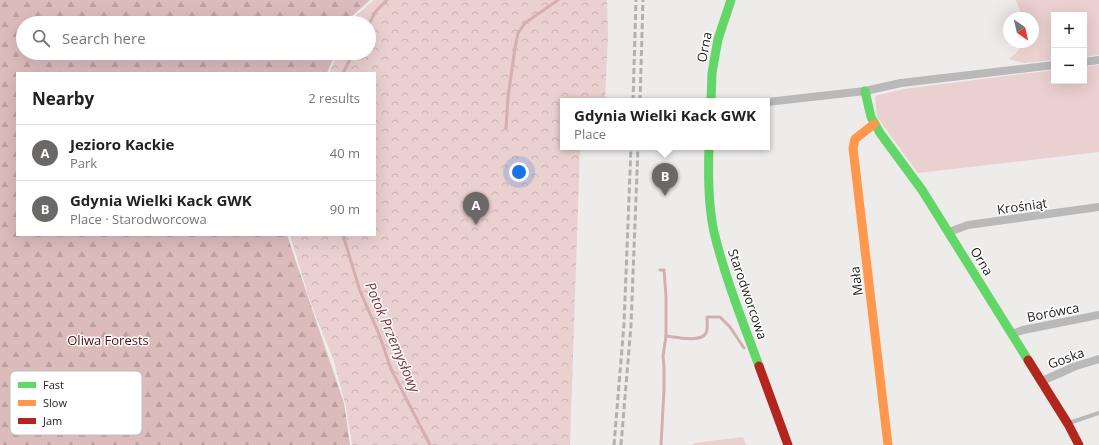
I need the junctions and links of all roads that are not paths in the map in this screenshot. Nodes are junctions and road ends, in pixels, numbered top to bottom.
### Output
1 (731, 0) edge
2 (1099, 60) edge
3 (1087, 62) edge
4 (1051, 65) edge
5 (865, 91) junction
6 (710, 98) edge
7 (770, 102) edge
8 (874, 124) junction
9 (709, 150) edge
10 (1099, 207) edge
11 (949, 232) junction
12 (1099, 315) edge
13 (1012, 334) junction
14 (1099, 359) edge
15 (1042, 381) junction
16 (1099, 413) edge
17 (1068, 424) junction
18 (788, 445) edge
19 (888, 445) edge
20 (1079, 445) edge

1 - 6 street, Orna
2 - 3 street
4 - 5 street
5 - 7 street
5 - 8 street, Orna
8 - 11 street, Orna
8 - 19 street, Mała
9 - 18 street, Starodworcowa
10 - 11 street, Krośniąt
11 - 13 street, Orna
12 - 13 street, Borówca
13 - 15 street, Orna
14 - 15 street, Goska
15 - 17 street, Orna
16 - 17 lane
17 - 20 street, Orna

